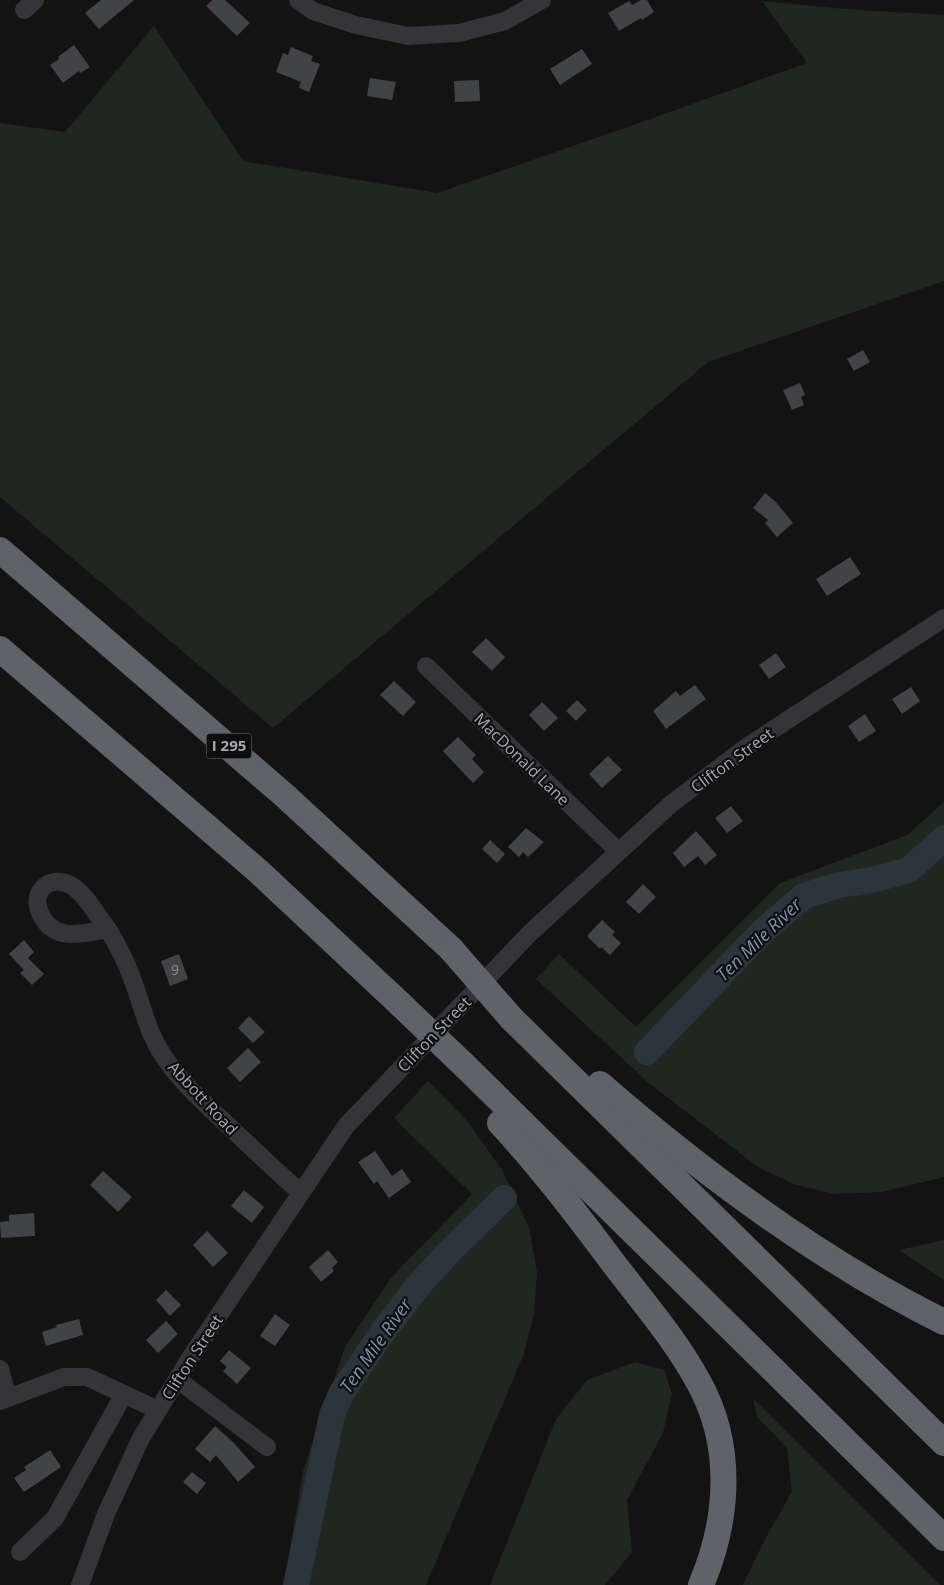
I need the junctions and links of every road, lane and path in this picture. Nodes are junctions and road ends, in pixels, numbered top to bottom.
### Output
1 (298, 0) edge
2 (542, 0) edge
3 (0, 550) edge
4 (944, 618) edge
5 (0, 649) edge
6 (0, 660) edge
7 (426, 666) dead end
8 (618, 851) junction
9 (108, 929) dead end
10 (394, 1008) junction
11 (517, 1015) junction
12 (460, 1073) junction
13 (300, 1193) junction
14 (944, 1322) edge
15 (0, 1369) edge
16 (177, 1379) junction
17 (124, 1394) junction
18 (4, 1400) edge
19 (158, 1410) junction
20 (944, 1443) edge
21 (267, 1447) dead end
22 (944, 1538) edge
23 (20, 1552) dead end
24 (80, 1585) edge
25 (701, 1585) edge

1 - 2 street
3 - 11 highway, I 295, bridge
4 - 8 street, Clifton Street
5 - 10 highway
6 - 10 highway
7 - 8 street, MacDonald Lane
8 - 13 street, Clifton Street
9 - 13 street, Abbott Road
10 - 12 highway
11 - 14 highway
11 - 20 highway
12 - 22 highway
12 - 25 highway
13 - 16 street, Clifton Street
15 - 18 street
16 - 19 street, Clifton Street
16 - 21 street
17 - 18 street
17 - 19 street
17 - 23 street
19 - 24 street, Clifton Street

